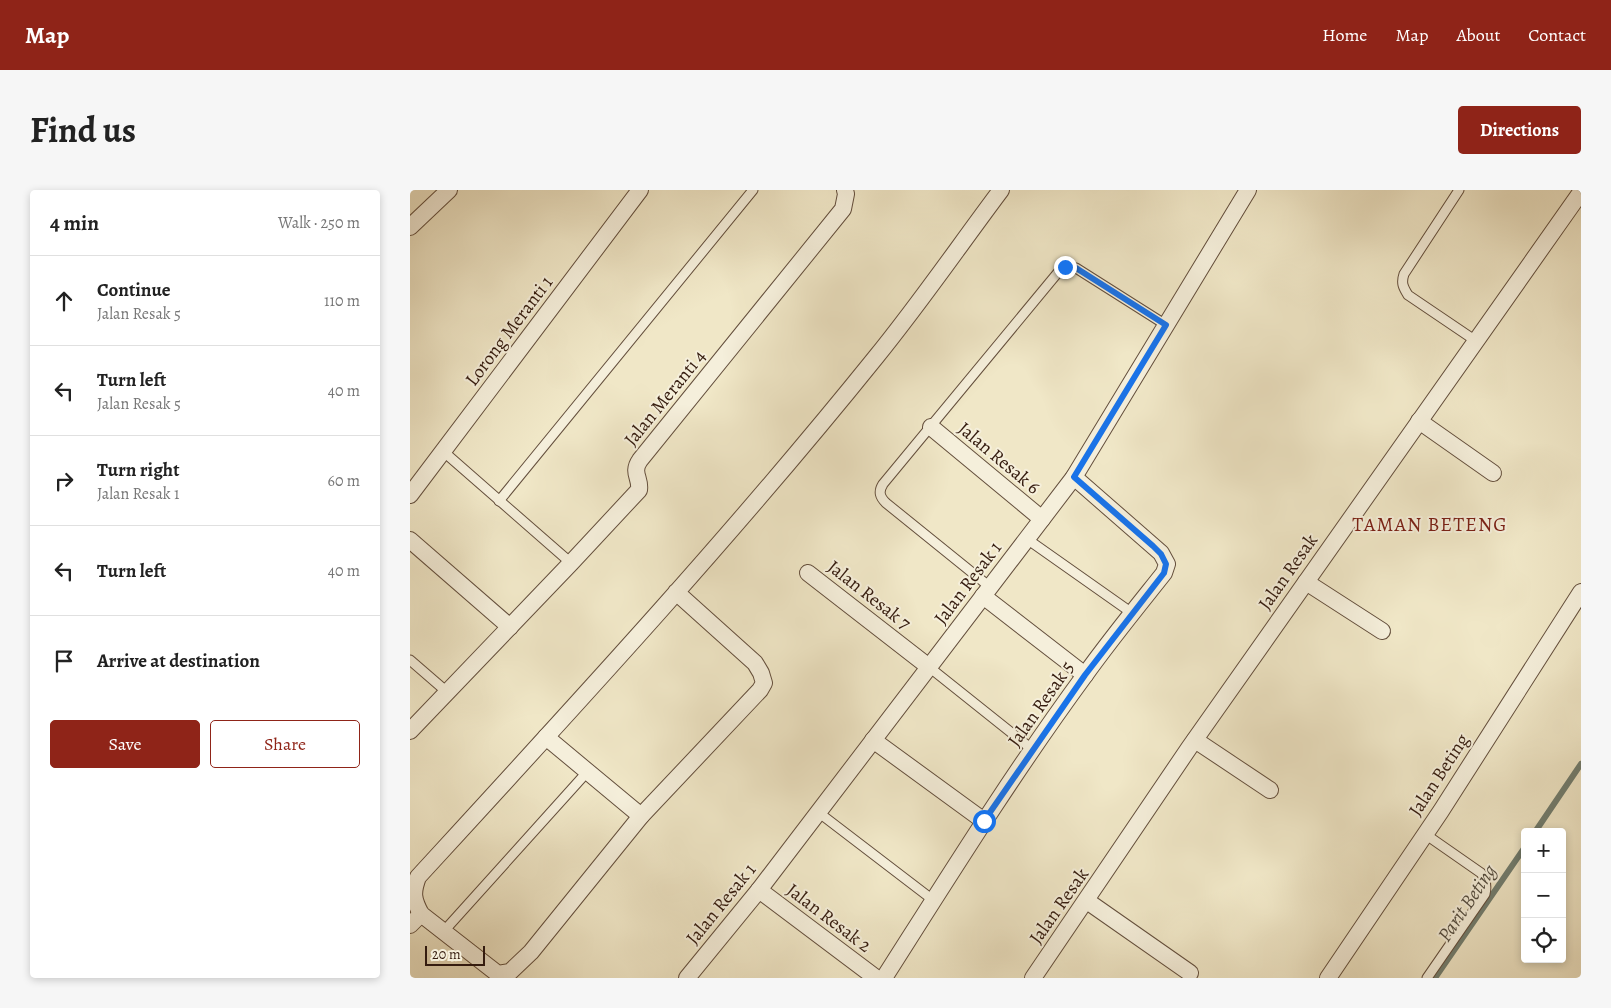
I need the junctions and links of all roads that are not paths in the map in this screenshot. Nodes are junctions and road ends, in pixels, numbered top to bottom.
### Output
1 (449, 190) edge
2 (640, 190) edge
3 (753, 190) edge
4 (845, 190) edge
5 (1001, 190) edge
6 (1248, 190) edge
7 (1459, 190) edge
8 (1577, 190) edge
9 (1581, 192) edge
10 (410, 227) edge
11 (1166, 325) junction
12 (1476, 341) junction
13 (1419, 421) junction
14 (931, 427) junction
15 (444, 452) junction
16 (1493, 473) dead end
17 (1074, 477) junction
18 (410, 496) edge
19 (499, 501) junction
20 (1042, 519) junction
21 (1027, 539) junction
22 (410, 540) edge
23 (571, 563) junction
24 (808, 573) dead end
25 (1306, 582) junction
26 (676, 592) junction
27 (987, 592) junction
28 (1581, 592) edge
29 (1132, 614) junction
30 (510, 627) junction
31 (1382, 631) dead end
32 (410, 660) edge
33 (929, 667) junction
34 (1085, 675) junction
35 (447, 692) junction
36 (410, 731) edge
37 (546, 737) junction
38 (873, 740) junction
39 (1195, 740) junction
40 (1033, 750) junction
41 (588, 771) junction
42 (1270, 790) dead end
43 (818, 812) junction
44 (641, 816) junction
45 (984, 821) junction
46 (1425, 834) junction
47 (759, 890) junction
48 (933, 900) junction
49 (1087, 901) junction
50 (415, 919) edge
51 (444, 931) junction
52 (1190, 973) dead end
53 (687, 978) edge
54 (876, 978) edge
55 (884, 978) edge
56 (1033, 978) edge
57 (1328, 978) edge
58 (1427, 978) edge

1 - 10 street
2 - 15 street, Lorong Meranti 1
3 - 19 lane
4 - 23 street, Jalan Meranti 4
5 - 26 street
6 - 11 street, Jalan Resak 1
7 - 12 lane
8 - 9 street
9 - 12 street, Jalan Resak
11 - 14 lane
11 - 17 street, Jalan Resak 1
12 - 13 street, Jalan Resak
13 - 16 street
13 - 25 street, Jalan Resak
14 - 20 street, Jalan Resak 6
14 - 27 lane
15 - 18 street, Lorong Meranti 1
15 - 19 lane
17 - 20 street, Jalan Resak 1
17 - 29 street, Jalan Resak 5
19 - 23 lane
20 - 21 street, Jalan Resak 1
21 - 27 street, Jalan Resak 1
21 - 29 lane
22 - 30 street
23 - 30 street, Jalan Meranti 4
24 - 33 street, Jalan Resak 7
25 - 31 street
25 - 39 street, Jalan Resak
26 - 37 street
26 - 44 street
27 - 33 street, Jalan Resak 1
27 - 34 street
28 - 46 street, Jalan Beting
29 - 34 street, Jalan Resak 5
30 - 35 street, Jalan Meranti 4
32 - 35 lane
33 - 38 street, Jalan Resak 1
33 - 40 lane
34 - 40 street, Jalan Resak 5
35 - 36 street, Jalan Meranti 4
37 - 41 street
37 - 50 street
38 - 43 street, Jalan Resak 1
38 - 45 street
39 - 42 street
39 - 49 street, Jalan Resak
40 - 45 street, Jalan Resak 5
41 - 44 street
41 - 51 lane
43 - 47 street, Jalan Resak 1
43 - 48 lane
44 - 51 street
45 - 48 street, Jalan Resak 5
46 - 57 street, Jalan Beting
46 - 58 lane
47 - 53 street, Jalan Resak 1
47 - 54 street, Jalan Resak 2
48 - 55 street, Jalan Resak 5
49 - 52 street
49 - 56 street, Jalan Resak
50 - 51 street

